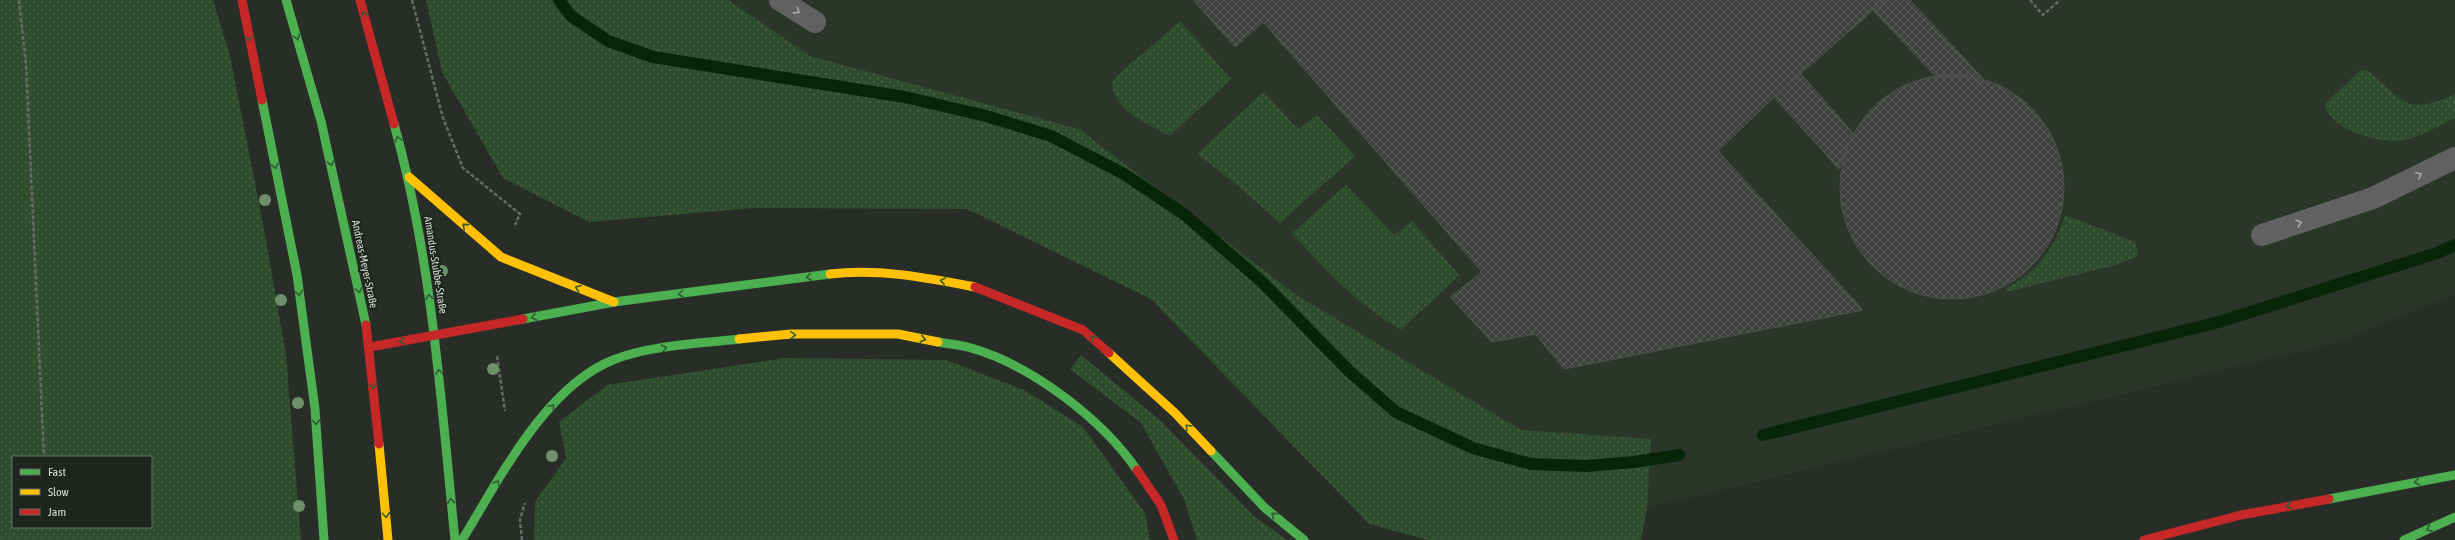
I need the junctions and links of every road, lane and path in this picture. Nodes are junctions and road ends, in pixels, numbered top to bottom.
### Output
1 (19, 0) edge
2 (242, 0) edge
3 (286, 0) edge
4 (360, 0) edge
5 (780, 0) edge
6 (2030, 0) edge
7 (2060, 0) edge
8 (815, 22) dead end
9 (2455, 158) edge
10 (409, 177) junction
11 (2262, 235) dead end
12 (614, 302) junction
13 (435, 336) junction
14 (370, 347) junction
15 (44, 456) edge
16 (2455, 475) edge
17 (2455, 517) edge
18 (324, 540) edge
19 (388, 540) edge
20 (455, 540) edge
21 (462, 540) edge
22 (1174, 540) edge
23 (1304, 540) edge
24 (2144, 540) edge
25 (2404, 540) edge

1 - 15 path
2 -> 18 main road
3 -> 14 main road, Andreas-Meyer-Straße
10 -> 4 main road, Amandus-Stubbe-Straße
5 -> 8 lane
6 - 7 path
11 -> 9 lane
12 -> 10 main road
13 -> 10 main road, Amandus-Stubbe-Straße
12 -> 13 main road
23 -> 12 main road
13 -> 14 main road
20 -> 13 main road, Amandus-Stubbe-Straße
14 -> 19 main road, Andreas-Meyer-Straße
16 -> 24 main road
17 -> 25 main road
21 -> 22 main road

